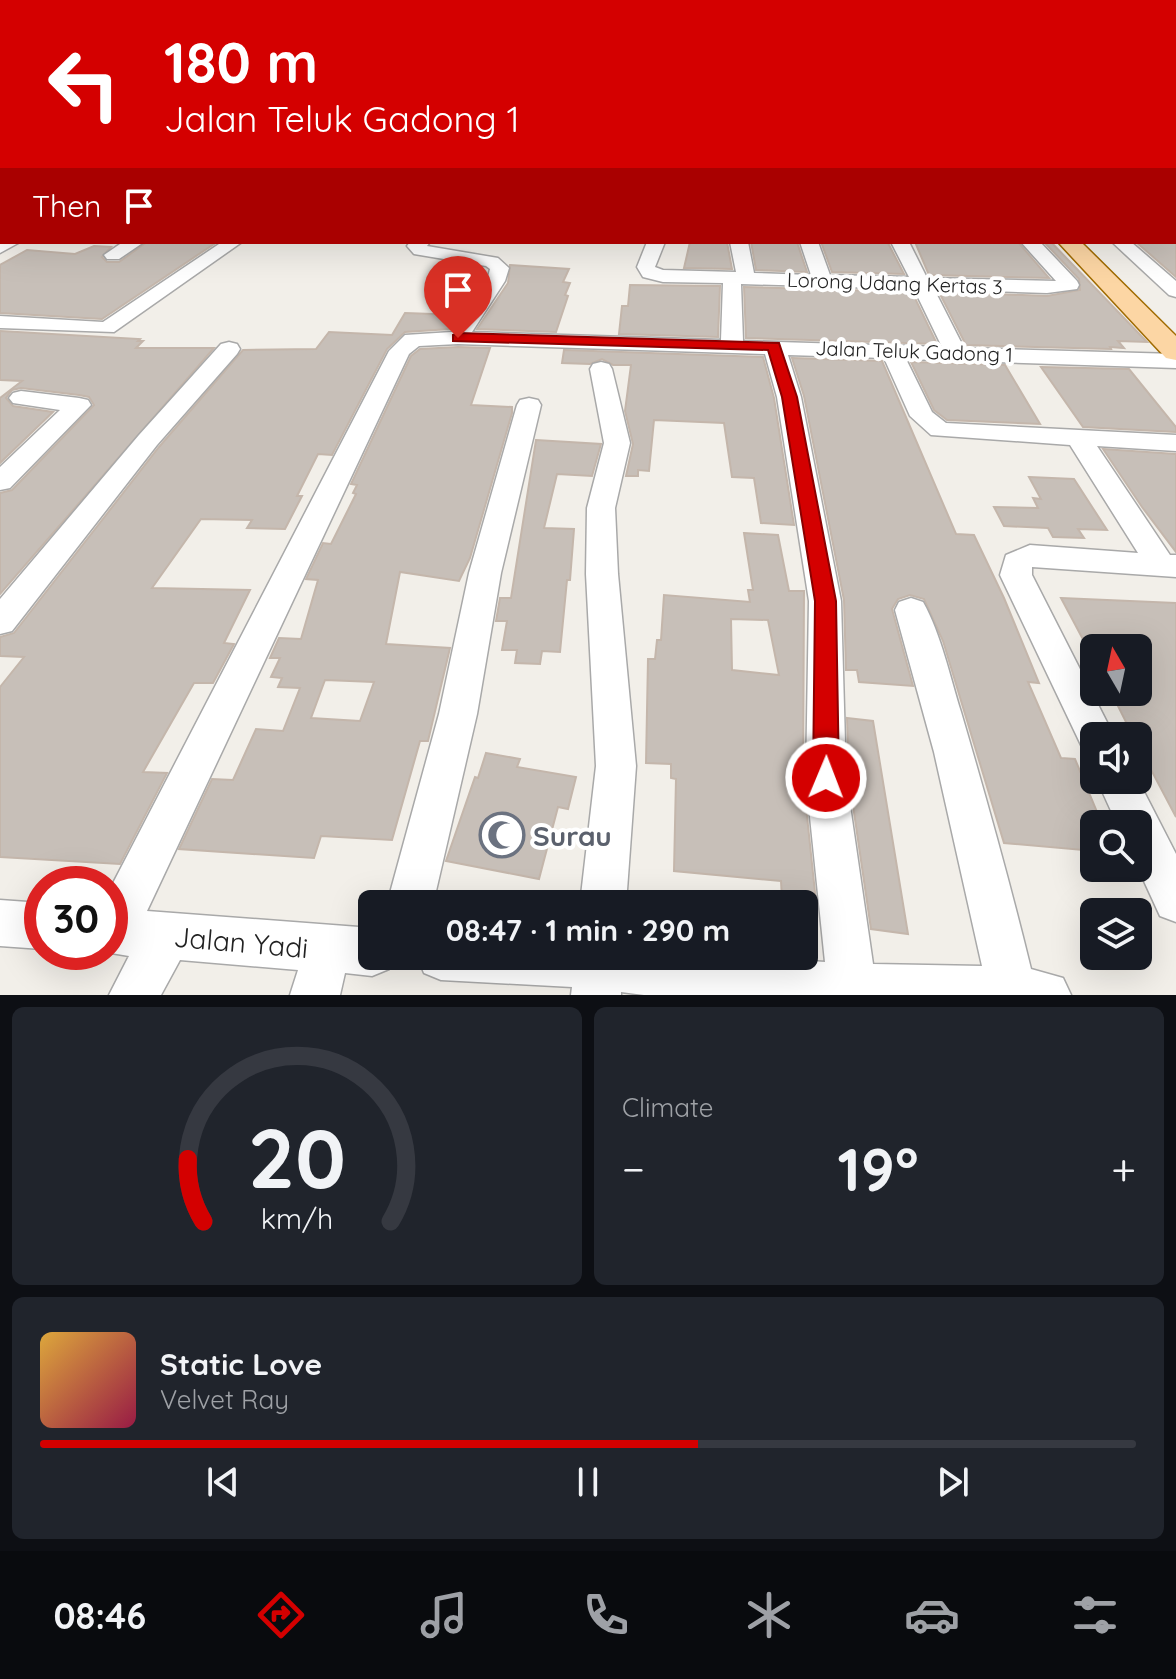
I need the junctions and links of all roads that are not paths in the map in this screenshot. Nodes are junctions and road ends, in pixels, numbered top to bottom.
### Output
1 (132, 244) edge
2 (230, 244) edge
3 (418, 244) edge
4 (655, 244) edge
5 (739, 244) edge
6 (810, 244) edge
7 (901, 244) edge
8 (1032, 244) edge
9 (1071, 244) edge
10 (1123, 244) edge
11 (113, 255) dead end
12 (739, 279) junction
13 (822, 280) junction
14 (922, 283) junction
15 (1176, 291) edge
16 (0, 322) edge
17 (458, 338) junction
18 (732, 346) junction
19 (774, 346) junction
20 (229, 349) dead end
21 (891, 350) junction
22 (1174, 351) edge
23 (956, 353) junction
24 (601, 369) dead end
25 (21, 398) dead end
26 (529, 405) dead end
27 (1080, 440) junction
28 (1176, 443) edge
29 (0, 482) edge
30 (1168, 566) edge
31 (911, 610) dead end
32 (0, 622) edge
33 (1088, 722) edge
34 (1124, 794) edge
35 (414, 890) edge
36 (604, 890) edge
37 (128, 899) edge
38 (1176, 900) edge
39 (0, 923) edge
40 (24, 925) edge
41 (128, 932) edge
42 (167, 936) junction
43 (350, 950) edge
44 (597, 972) edge
45 (693, 986) edge
46 (853, 992) edge
47 (1029, 993) edge
48 (134, 995) edge
49 (315, 995) edge

1 - 11 street
2 - 16 street
3 - 17 street
4 - 12 street, Lorong Udang Kertas 3
5 - 12 street
6 - 13 street
7 - 14 street
8 - 14 street, Lorong Udang Kertas 3
9 - 22 main road
10 - 15 street
12 - 13 street, Lorong Udang Kertas 3
12 - 18 street
13 - 14 street, Lorong Udang Kertas 3
14 - 23 street
17 - 18 street, Jalan Teluk Gadong 1
17 - 37 street, Jalan Teluk Gadong 1
18 - 19 street, Jalan Teluk Gadong 1
19 - 21 street, Jalan Teluk Gadong 1
19 - 46 street
20 - 32 street
21 - 23 street, Jalan Teluk Gadong 1
21 - 27 street
22 - 23 street, Jalan Teluk Gadong 1
24 - 36 street
25 - 29 street
26 - 35 street
27 - 28 street
27 - 30 street
30 - 33 street
31 - 47 street
34 - 38 street
39 - 40 street
41 - 42 street, Jalan Yadi
42 - 43 street, Jalan Yadi
42 - 48 street
43 - 49 street
44 - 45 street
45 - 46 street
46 - 47 street

